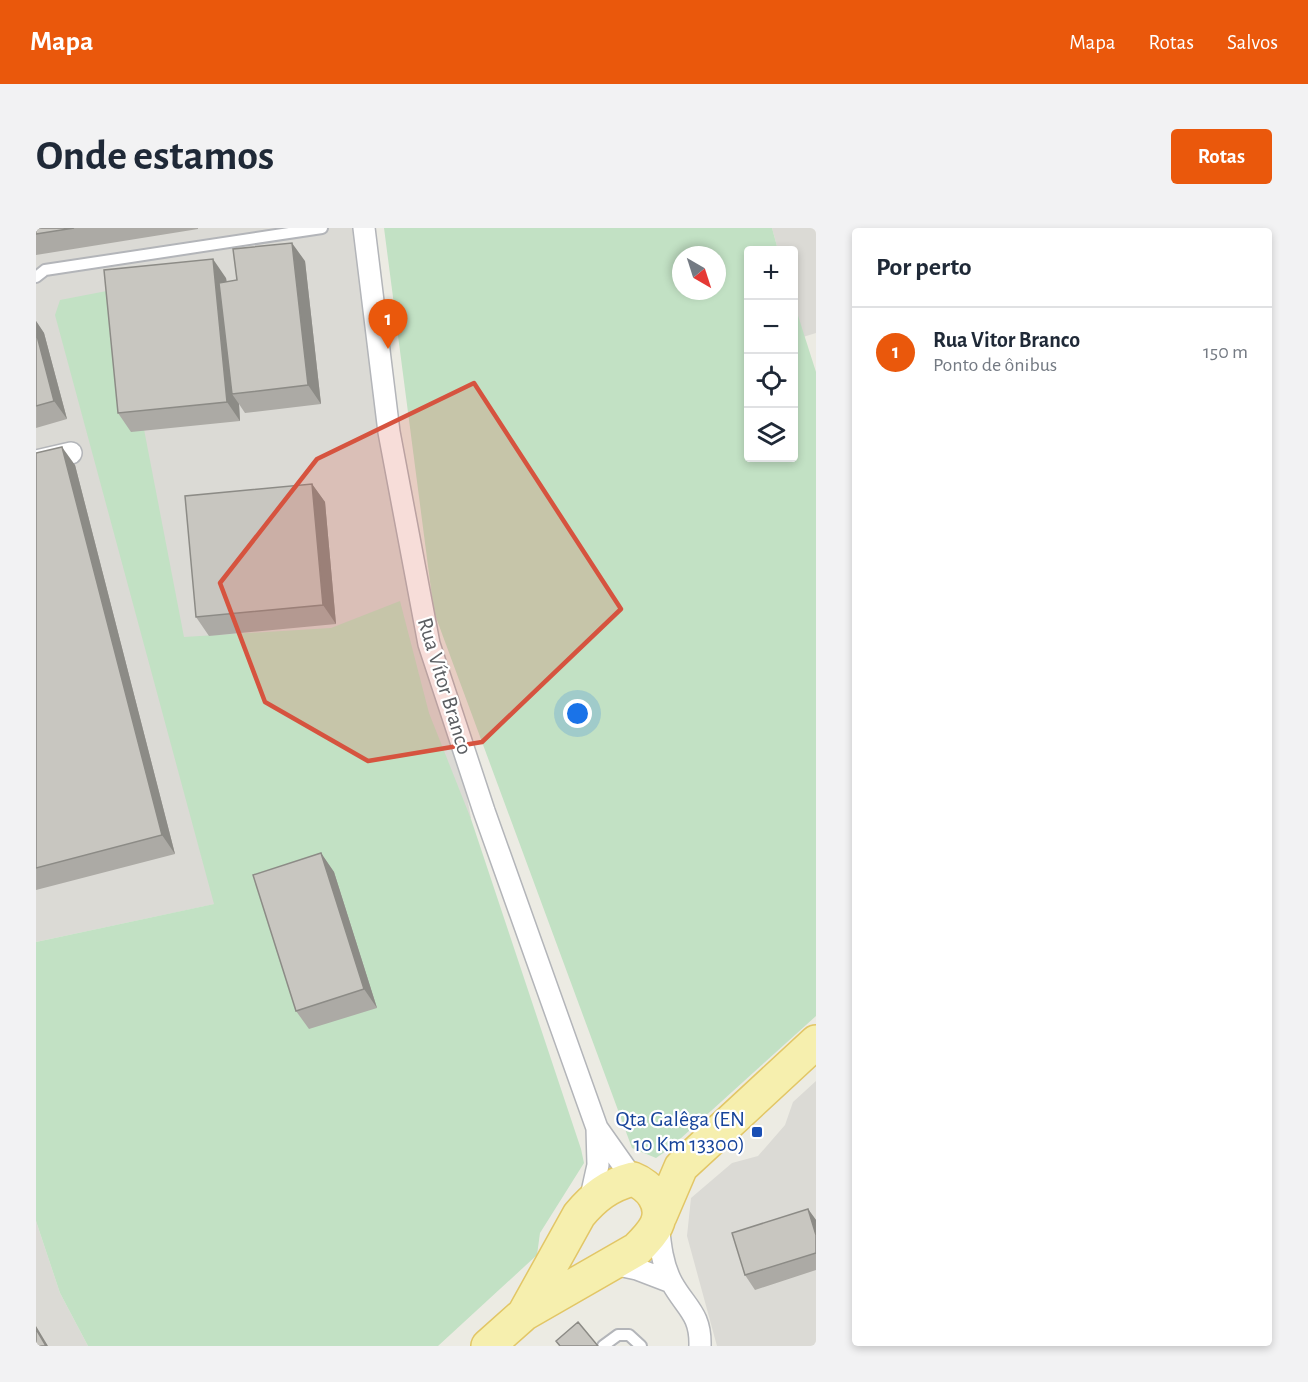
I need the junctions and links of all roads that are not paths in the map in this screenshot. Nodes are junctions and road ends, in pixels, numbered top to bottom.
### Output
1 (322, 228) edge
2 (364, 228) edge
3 (36, 277) edge
4 (71, 453) dead end
5 (36, 461) edge
6 (816, 1042) edge
7 (597, 1128) junction
8 (681, 1167) junction
9 (635, 1180) junction
10 (581, 1214) junction
11 (659, 1220) junction
12 (611, 1265) junction
13 (671, 1282) junction
14 (524, 1314) junction
15 (488, 1346) edge
16 (603, 1346) edge
17 (642, 1346) edge
18 (700, 1346) edge

1 - 3 lane
2 - 7 street, Rua Vítor Branco
4 - 5 street
6 - 8 main road
7 - 9 street, Rua Vítor Branco
7 - 10 street, Rua Vítor Branco
8 - 9 main road
8 - 11 main road
9 - 10 main road
9 - 11 main road
10 - 12 main road
10 - 14 main road
11 - 12 main road
11 - 13 street
12 - 13 street
12 - 14 main road
13 - 18 street
14 - 15 main road
16 - 17 lane

